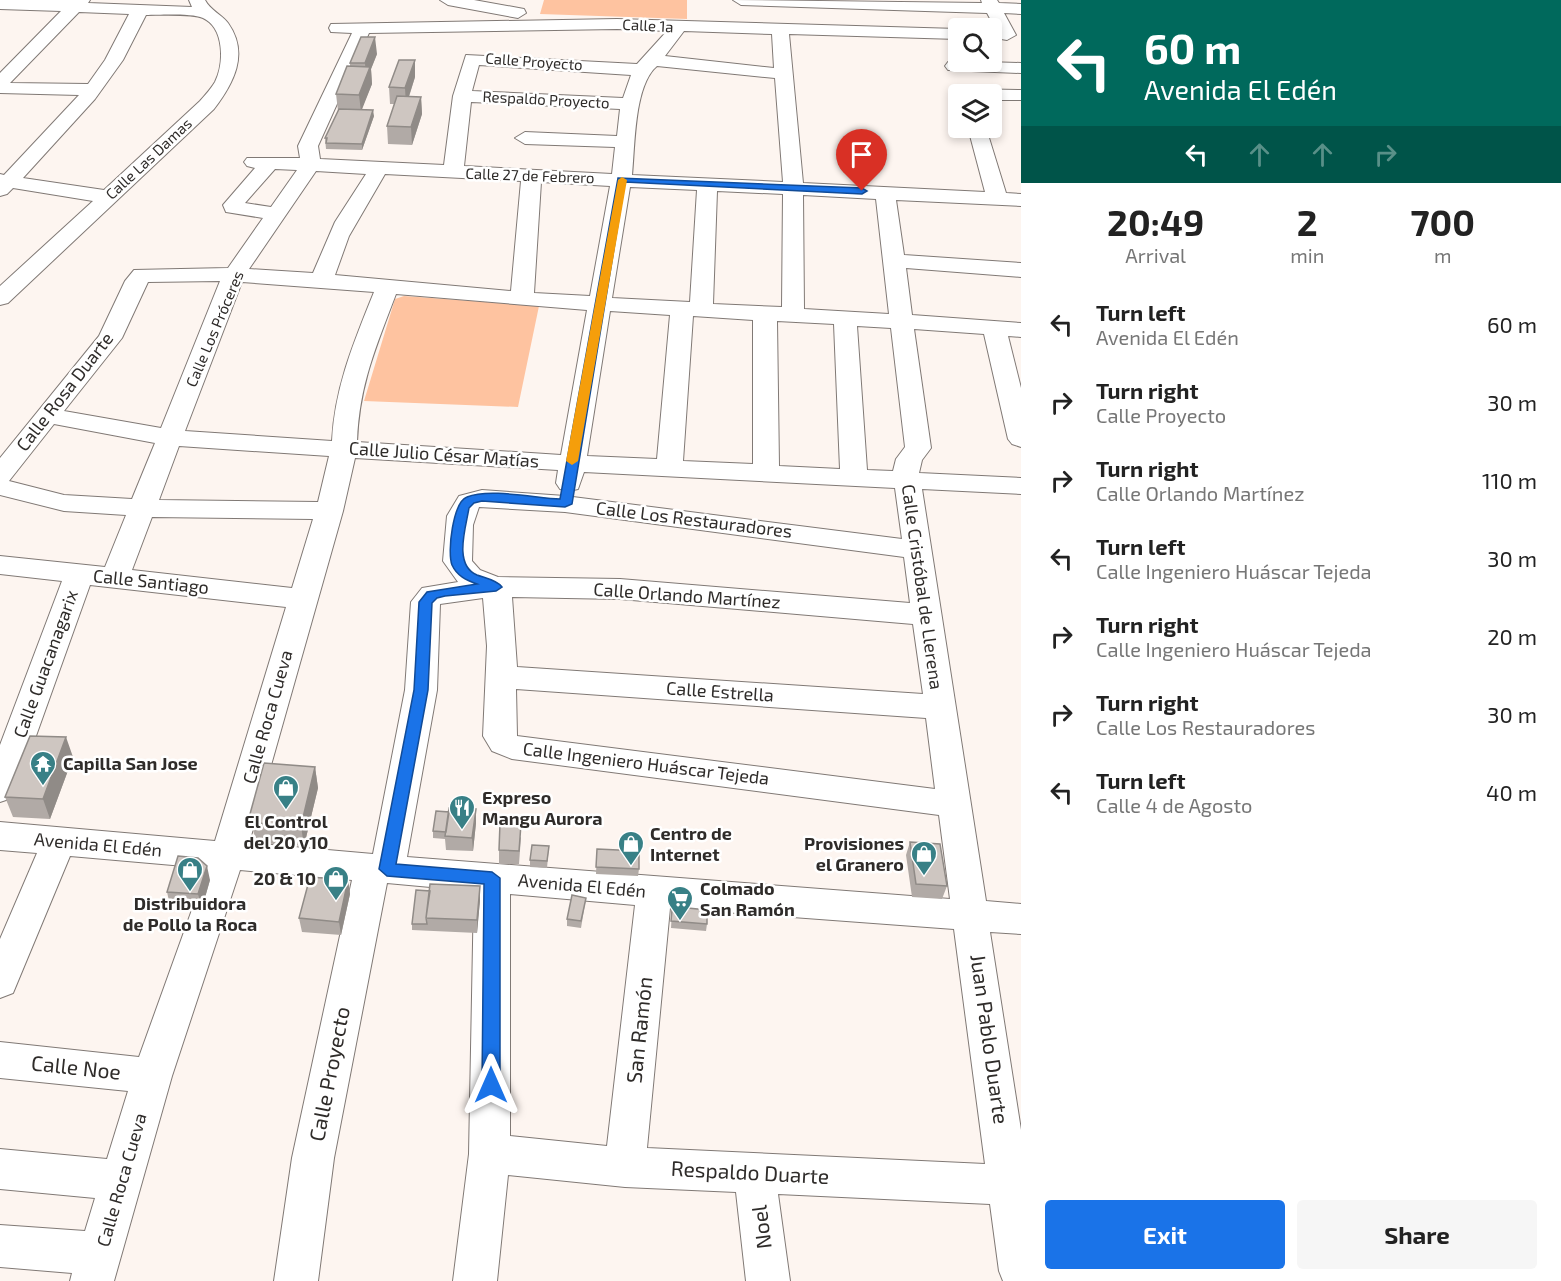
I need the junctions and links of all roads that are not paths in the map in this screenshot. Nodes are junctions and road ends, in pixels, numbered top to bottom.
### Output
1 (741, 0) edge
2 (458, 2) edge
3 (0, 4) edge
4 (990, 4) edge
5 (190, 6) edge
6 (505, 6) edge
7 (74, 8) edge
8 (1021, 9) edge
9 (140, 10) junction
10 (32, 22) dead end
11 (617, 24) junction
12 (337, 28) dead end
13 (363, 28) junction
14 (454, 28) junction
15 (678, 28) junction
16 (742, 29) junction
17 (780, 30) junction
18 (948, 34) edge
19 (1006, 35) edge
20 (206, 36) dead end
21 (647, 65) junction
22 (8, 66) edge
23 (1002, 67) edge
24 (1021, 68) edge
25 (784, 74) junction
26 (0, 85) edge
27 (92, 90) junction
28 (1002, 95) edge
29 (1021, 95) edge
30 (462, 96) junction
31 (630, 104) junction
32 (525, 138) dead end
33 (980, 138) edge
34 (624, 142) junction
35 (311, 165) junction
36 (379, 169) junction
37 (453, 172) junction
38 (532, 175) junction
39 (621, 180) junction
40 (3, 183) edge
41 (707, 184) junction
42 (793, 188) junction
43 (885, 192) junction
44 (100, 195) junction
45 (997, 199) junction
46 (1021, 200) edge
47 (277, 214) junction
48 (32, 256) junction
49 (894, 261) junction
50 (1021, 270) edge
51 (0, 275) edge
52 (234, 275) junction
53 (322, 280) junction
54 (387, 287) junction
55 (0, 298) edge
56 (522, 298) junction
57 (600, 303) junction
58 (692, 309) junction
59 (765, 313) junction
60 (793, 315) junction
61 (845, 319) junction
62 (900, 322) junction
63 (994, 328) junction
64 (1021, 330) edge
65 (49, 416) junction
66 (171, 438) junction
67 (1021, 439) edge
68 (344, 449) junction
69 (572, 463) junction
70 (669, 468) junction
71 (766, 472) junction
72 (0, 475) edge
73 (854, 478) junction
74 (908, 481) junction
75 (1021, 486) edge
76 (0, 487) edge
77 (565, 504) junction
78 (143, 508) junction
79 (328, 510) junction
80 (918, 550) junction
81 (0, 565) edge
82 (79, 574) junction
83 (115, 578) junction
84 (496, 587) junction
85 (445, 592) joint
86 (302, 599) junction
87 (928, 615) junction
88 (502, 677) junction
89 (939, 707) junction
90 (0, 789) edge
91 (952, 804) junction
92 (0, 836) edge
93 (59, 841) junction
94 (228, 856) junction
95 (380, 869) junction
96 (492, 878) junction
97 (654, 892) junction
98 (971, 915) junction
99 (1021, 919) edge
100 (0, 982) edge
101 (0, 1060) edge
102 (152, 1076) junction
103 (490, 1154) junction
104 (625, 1167) junction
105 (0, 1169) edge
106 (755, 1173) junction
107 (122, 1180) junction
108 (1010, 1185) junction
109 (0, 1246) edge
110 (96, 1268) edge
111 (1021, 1271) edge
112 (296, 1281) edge
113 (475, 1281) edge
114 (768, 1281) edge

1 - 4 street
1 - 16 street
2 - 6 street
2 - 14 street
3 - 7 street
4 - 8 street
4 - 19 street
5 - 9 street
5 - 20 street
5 - 44 street, Calle Las Damas
6 - 11 street
7 - 9 street
7 - 10 street
7 - 22 street
9 - 27 street
11 - 14 street, Calle 1a
11 - 15 street, Calle 1a
12 - 13 street, Calle 1a
13 - 14 street, Calle 1a
13 - 35 street
15 - 16 street, Calle 1a
15 - 21 street
16 - 17 street, Calle 1a
17 - 18 street, Calle 1a
17 - 25 street
21 - 25 street, Calle Proyecto
21 - 30 street, Calle Proyecto
21 - 31 street
22 - 26 street
23 - 24 street
25 - 42 street
26 - 27 street
27 - 40 street
28 - 29 street
30 - 31 street, Respaldo Proyecto
30 - 37 street, Calle Proyecto
31 - 34 street
32 - 34 street
33 - 45 street
34 - 39 street
35 - 36 street, Calle 27 de Febrero
35 - 47 street, Calle Los Próceres
35 - 47 street, Calle 27 de Febrero
36 - 37 street, Calle 27 de Febrero
36 - 53 street
37 - 38 street, Calle 27 de Febrero
38 - 39 street, Calle 27 de Febrero
38 - 56 street
39 - 41 street, Calle 27 de Febrero
39 - 57 street
40 - 44 street
41 - 42 street, Calle 27 de Febrero
41 - 58 street
42 - 43 street, Calle 27 de Febrero
42 - 60 street
43 - 45 street, Calle 27 de Febrero
43 - 49 street, Calle Cristóbal de Llerena
44 - 48 street, Calle Las Damas
45 - 46 street, Calle 27 de Febrero
47 - 52 street, Calle Los Próceres
48 - 51 street, Calle Las Damas
48 - 55 street, Calle Las Damas
49 - 50 street
49 - 62 street, Calle Cristóbal de Llerena
52 - 53 street
52 - 65 street, Calle Rosa Duarte
52 - 66 street, Calle Los Próceres
53 - 54 street
54 - 56 street
54 - 68 street, Calle Roca Cueva
56 - 57 street
57 - 58 street
57 - 69 street
58 - 59 street
58 - 70 street
59 - 60 street
59 - 71 street
60 - 61 street
61 - 62 street
61 - 73 street
62 - 63 street
62 - 74 street, Calle Cristóbal de Llerena
63 - 64 street
63 - 67 street
65 - 66 street, Calle Julio César Matías
65 - 72 street, Calle Rosa Duarte
66 - 68 street, Calle Julio César Matías
66 - 78 street, Calle Los Próceres
68 - 69 street, Calle Julio César Matías
68 - 79 street, Calle Roca Cueva
69 - 70 street, Calle Julio César Matías
69 - 77 street
70 - 71 street, Calle Julio César Matías
71 - 73 street, Calle Julio César Matías
73 - 74 street, Calle Julio César Matías
74 - 75 street, Calle Julio César Matías
74 - 80 street, Calle Cristóbal de Llerena
76 - 78 street
77 - 80 street, Calle Los Restauradores
77 - 84 street, Calle Los Restauradores
78 - 79 street
78 - 83 street, Calle Los Próceres
79 - 86 street, Calle Roca Cueva
80 - 87 street, Calle Cristóbal de Llerena
81 - 82 street, Calle Santiago
82 - 83 street, Calle Santiago
82 - 90 street, Calle Guacanagarix
83 - 86 street, Calle Santiago
84 - 85 street, Calle Orlando Martínez
84 - 87 street, Calle Orlando Martínez
84 - 88 street, Calle Ingeniero Huáscar Tejeda
85 - 95 street, Calle Proyecto
86 - 94 street, Calle Roca Cueva
87 - 89 street, Calle Cristóbal de Llerena
88 - 89 street, Calle Estrella
88 - 91 street, Calle Ingeniero Huáscar Tejeda
89 - 91 street, Calle Cristóbal de Llerena
91 - 98 street, Calle Cristóbal de Llerena
92 - 93 street, Avenida El Edén
93 - 94 street, Avenida El Edén
93 - 100 street
94 - 95 street, Avenida El Edén
94 - 102 street, Calle Roca Cueva
95 - 96 street, Avenida El Edén
95 - 112 street, Calle Proyecto
96 - 97 street, Avenida El Edén
96 - 103 street
97 - 98 street, Avenida El Edén
97 - 104 street, San Ramón
98 - 99 street, Avenida El Edén
98 - 108 street, Juan Pablo Duarte
101 - 102 street, Calle Noe
102 - 107 street, Calle Roca Cueva
103 - 104 street, Respaldo Duarte
103 - 113 street
104 - 106 street, Respaldo Duarte
105 - 107 street
106 - 108 street, Respaldo Duarte
106 - 114 street, Noel
107 - 110 street, Calle Roca Cueva
108 - 111 street, Juan Pablo Duarte
109 - 110 street

